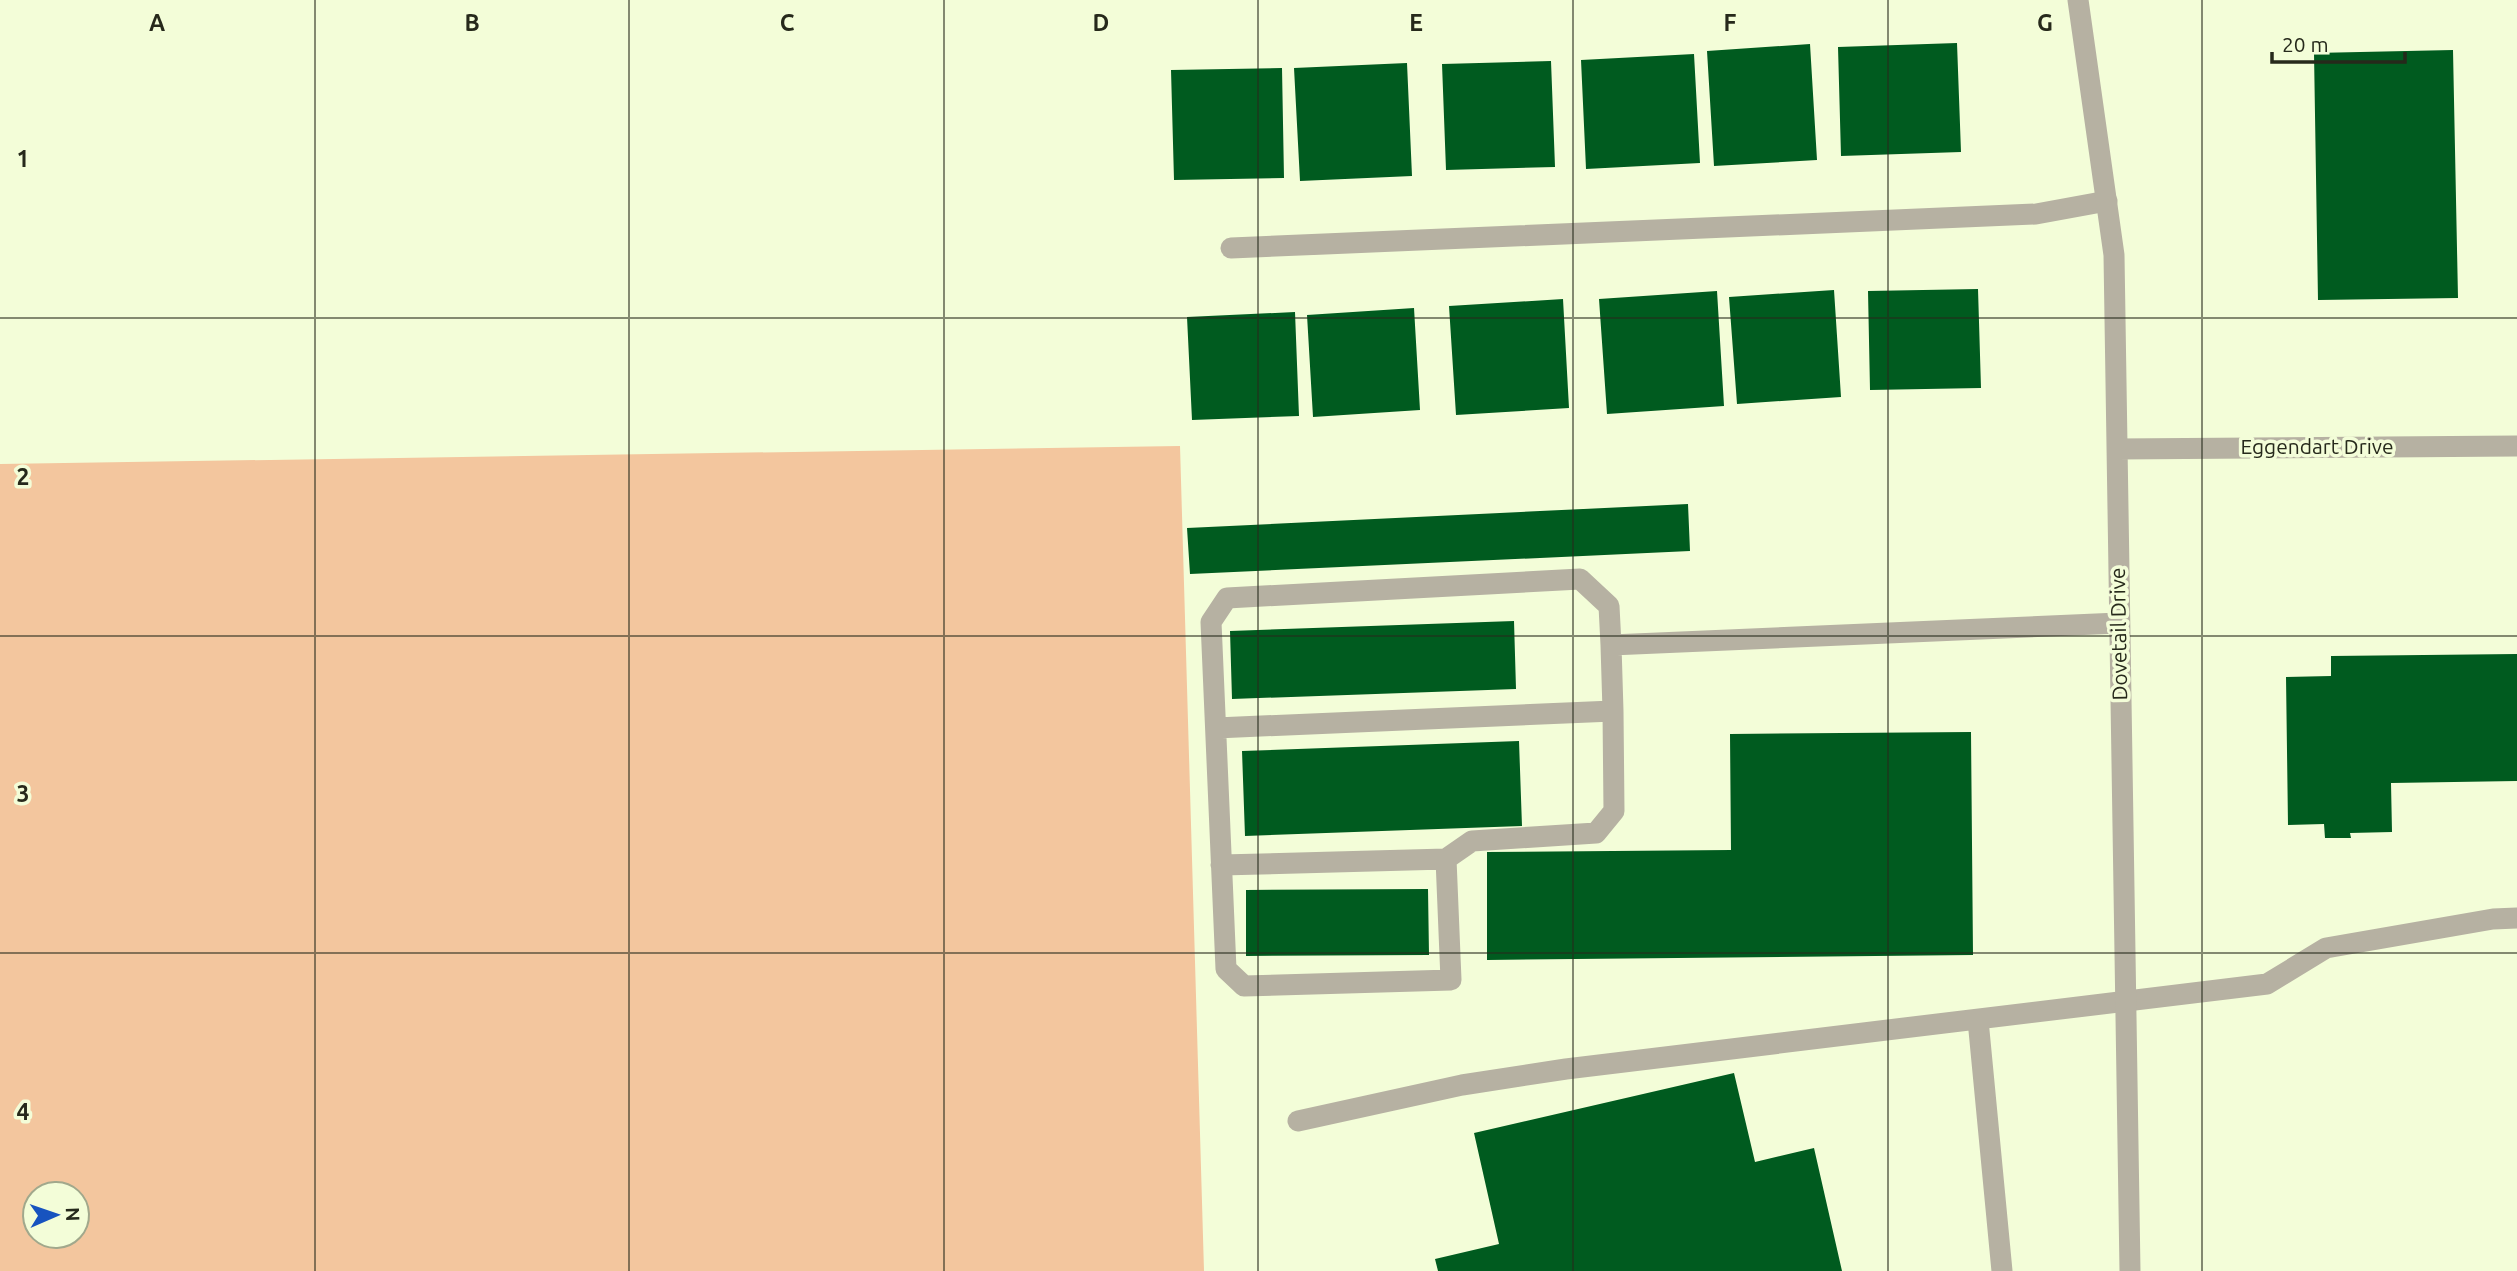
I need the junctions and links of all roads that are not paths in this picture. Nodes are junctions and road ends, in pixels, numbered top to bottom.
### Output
1 (2078, 0) edge
2 (2107, 201) junction
3 (1231, 248) dead end
4 (2517, 446) edge
5 (2117, 449) junction
6 (2119, 623) junction
7 (1611, 645) junction
8 (1613, 711) junction
9 (1216, 728) junction
10 (1446, 859) junction
11 (1221, 865) junction
12 (2517, 918) edge
13 (2125, 1003) junction
14 (1978, 1020) junction
15 (1298, 1121) dead end
16 (2002, 1271) edge
17 (2130, 1271) edge

1 - 2 street, Dovetail Drive
2 - 3 street
2 - 5 street, Dovetail Drive
4 - 5 street, Eggendart Drive
5 - 6 street, Dovetail Drive
6 - 7 street
6 - 13 street, Dovetail Drive
7 - 8 street
7 - 9 street
8 - 9 street
8 - 10 street
9 - 11 street
10 - 11 street
10 - 11 street
12 - 13 street
13 - 14 street
13 - 17 street, Dovetail Drive
14 - 15 street
14 - 16 street

